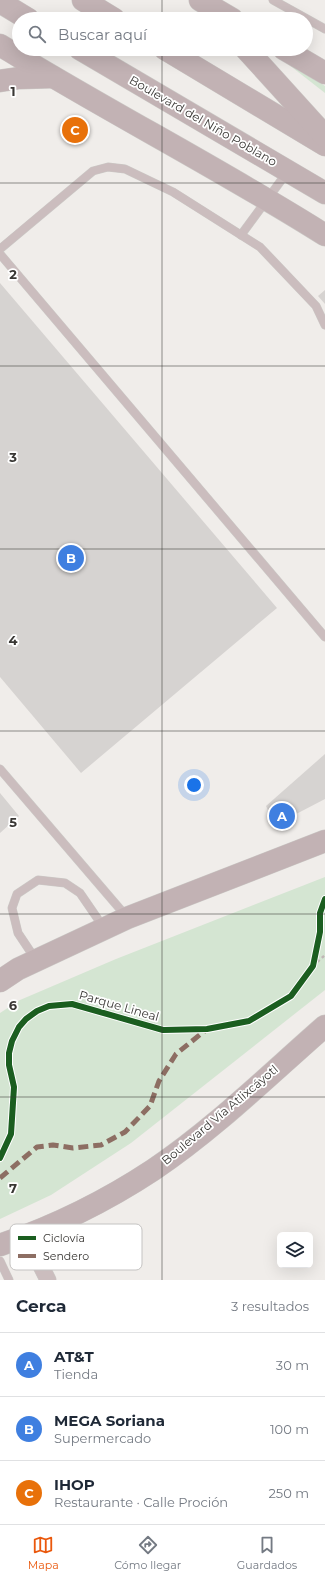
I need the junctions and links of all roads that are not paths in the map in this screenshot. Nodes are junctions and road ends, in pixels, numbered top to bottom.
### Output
1 (82, 0) edge
2 (273, 0) edge
3 (201, 1) edge
4 (0, 2) edge
5 (16, 12) edge
6 (102, 12) edge
7 (211, 12) edge
8 (220, 12) edge
9 (295, 12) edge
10 (313, 22) edge
11 (325, 29) edge
12 (0, 45) edge
13 (12, 52) edge
14 (18, 56) edge
15 (92, 56) edge
16 (177, 56) edge
17 (252, 56) edge
18 (296, 56) edge
19 (325, 72) edge
20 (53, 78) junction
21 (0, 81) edge
22 (325, 136) edge
23 (325, 145) edge
24 (288, 171) junction
25 (325, 193) edge
26 (268, 199) junction
27 (241, 235) junction
28 (325, 235) edge
29 (0, 249) edge
30 (0, 254) edge
31 (325, 325) edge
32 (325, 638) edge
33 (0, 769) edge
34 (325, 841) edge
35 (128, 918) junction
36 (105, 929) junction
37 (36, 961) junction
38 (0, 981) edge
39 (325, 1026) edge
40 (53, 1224) edge
41 (10, 1242) edge
42 (0, 1245) edge
43 (0, 1261) edge
44 (43, 1270) edge
45 (9, 1280) edge
46 (48, 1280) edge

1 - 6 main road
2 - 9 lane
3 - 7 main road
3 - 8 main road
4 - 5 main road
10 - 11 lane
12 - 13 main road
14 - 20 main road
15 - 24 main road, Boulevard del Niño Poblano
16 - 23 main road
17 - 22 main road
18 - 19 main road
20 - 21 main road
20 - 26 main road
24 - 25 main road, Boulevard del Niño Poblano
24 - 26 lane
26 - 27 lane
26 - 28 main road
27 - 29 lane
27 - 31 lane
30 - 32 lane
33 - 35 lane
34 - 35 main road
35 - 36 main road
36 - 37 main road
36 - 37 lane
37 - 38 main road
39 - 40 main road, Boulevard Vía Atlixcáyotl
41 - 42 main road, Boulevard Vía Atlixcáyotl
43 - 45 lane
44 - 46 street

